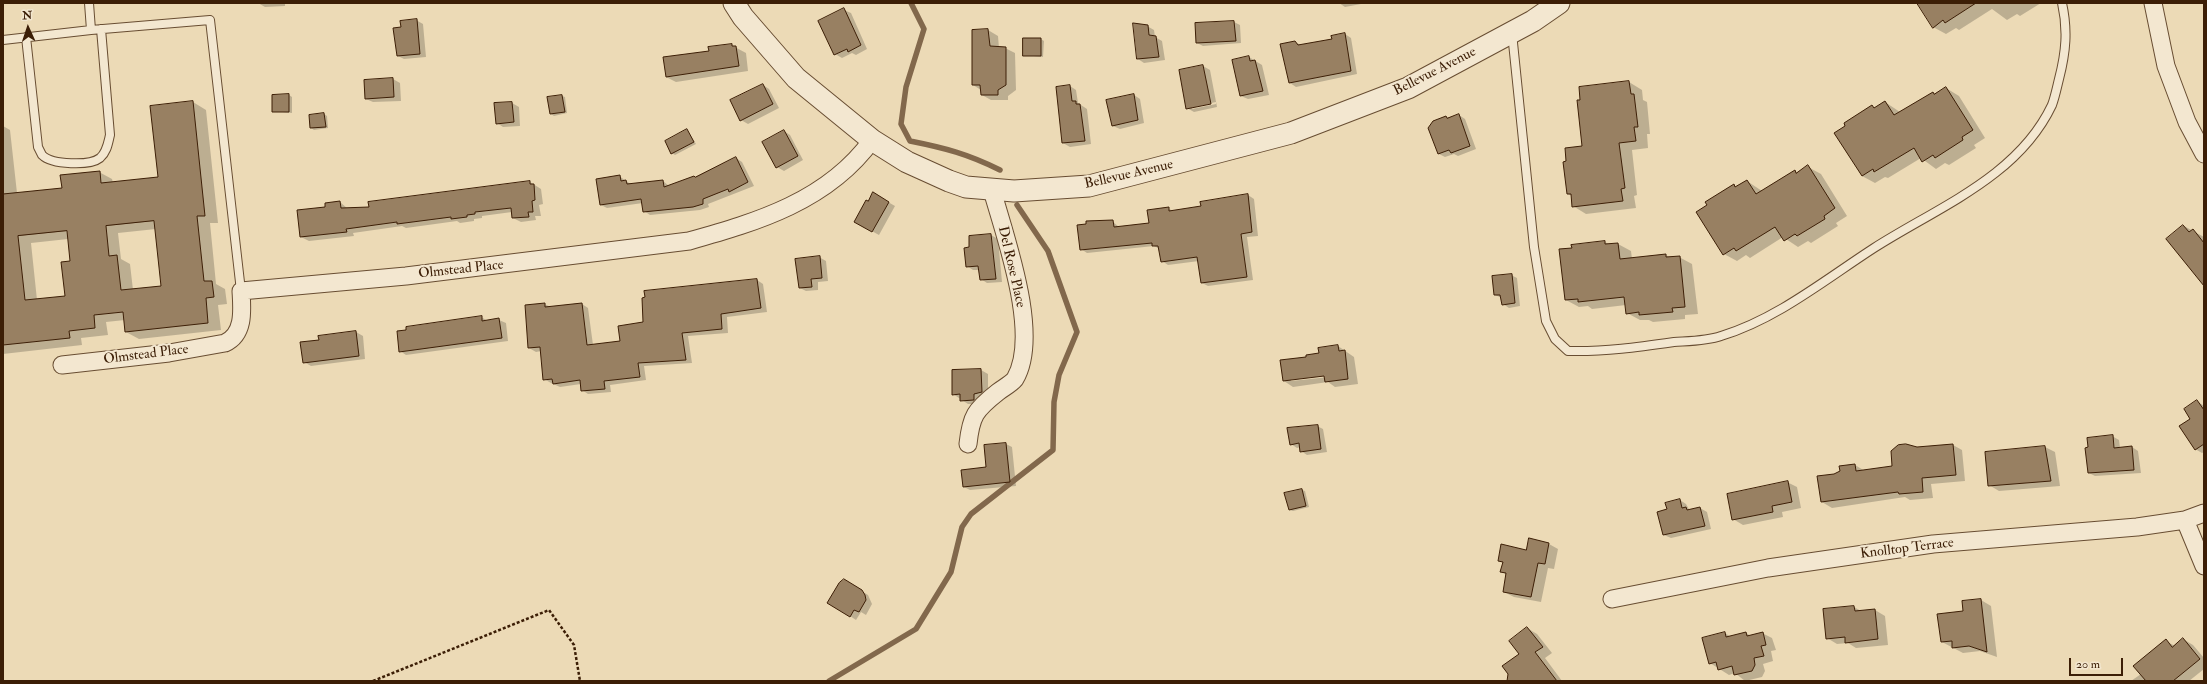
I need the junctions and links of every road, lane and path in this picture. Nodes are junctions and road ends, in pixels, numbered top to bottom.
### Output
1 (89, 3) edge
2 (734, 3) edge
3 (1559, 3) edge
4 (2062, 3) edge
5 (2153, 3) edge
6 (101, 29) junction
7 (91, 30) junction
8 (1512, 32) junction
9 (26, 37) junction
10 (3, 40) edge
11 (872, 140) junction
12 (2204, 154) edge
13 (992, 190) junction
14 (241, 290) junction
15 (62, 365) dead end
16 (968, 444) dead end
17 (2204, 512) edge
18 (2185, 520) junction
19 (2204, 566) edge
20 (1612, 599) dead end
21 (373, 681) edge
22 (580, 681) edge

1 - 7 lane
2 - 11 street, Bellevue Avenue
3 - 8 street, Bellevue Avenue
4 - 8 lane
5 - 12 street
6 - 7 lane
6 - 9 lane
6 - 14 lane
7 - 9 lane
8 - 13 street, Bellevue Avenue
9 - 10 lane
11 - 13 street, Bellevue Avenue
11 - 14 street, Olmstead Place
13 - 16 street, Del Rose Place
14 - 15 street, Olmstead Place
17 - 18 street, Knolltop Terrace
18 - 19 street
18 - 20 street, Knolltop Terrace
21 - 22 path

